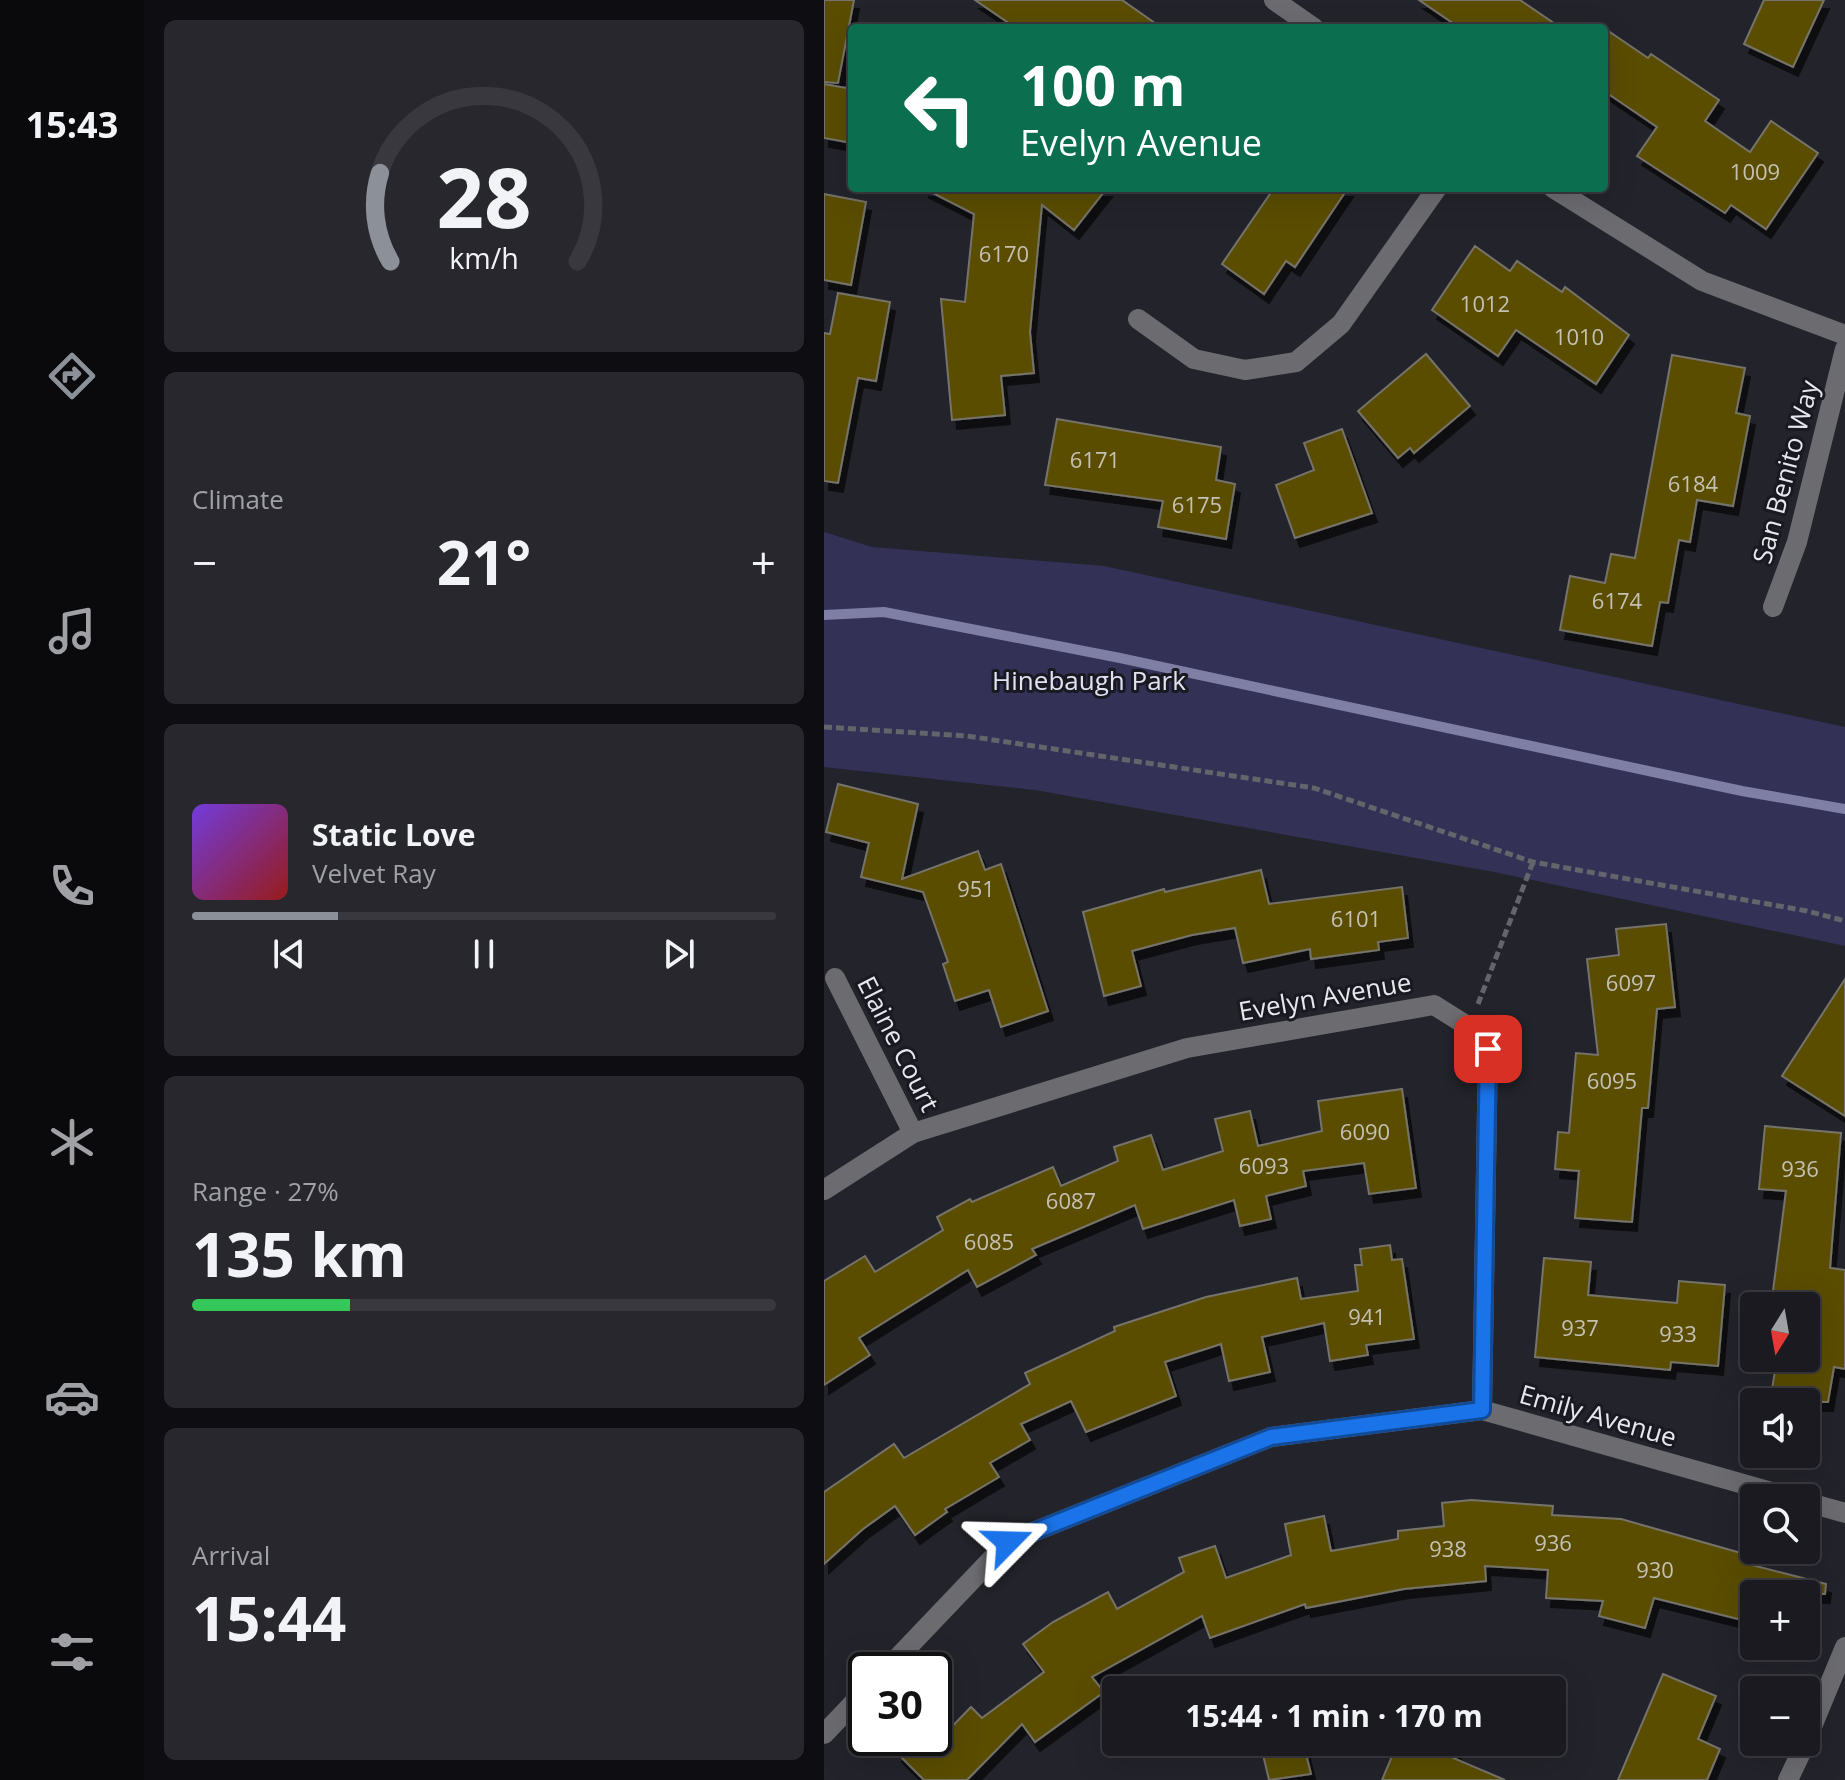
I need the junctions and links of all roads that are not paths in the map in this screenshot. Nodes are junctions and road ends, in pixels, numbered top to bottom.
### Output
1 (1274, 0) edge
2 (1308, 24) edge
3 (1434, 192) edge
4 (1559, 192) edge
5 (1138, 319) dead end
6 (1845, 335) edge
7 (1845, 349) edge
8 (1773, 607) dead end
9 (835, 978) dead end
10 (913, 1133) junction
11 (824, 1190) edge
12 (1482, 1410) junction
13 (1744, 1484) edge
14 (1820, 1506) edge
15 (1845, 1513) edge
16 (1845, 1647) edge
17 (903, 1652) edge
18 (1820, 1708) edge
19 (848, 1709) edge
20 (824, 1734) edge
21 (1799, 1756) edge
22 (1788, 1780) edge

1 - 2 street
3 - 5 street
4 - 6 street
7 - 8 street, San Benito Way
9 - 10 street, Elaine Court
10 - 11 street, Evelyn Avenue
10 - 12 street, Evelyn Avenue
12 - 13 street, Emily Avenue
12 - 17 street, Emily Avenue
14 - 15 street
16 - 18 street
19 - 20 street
21 - 22 street

